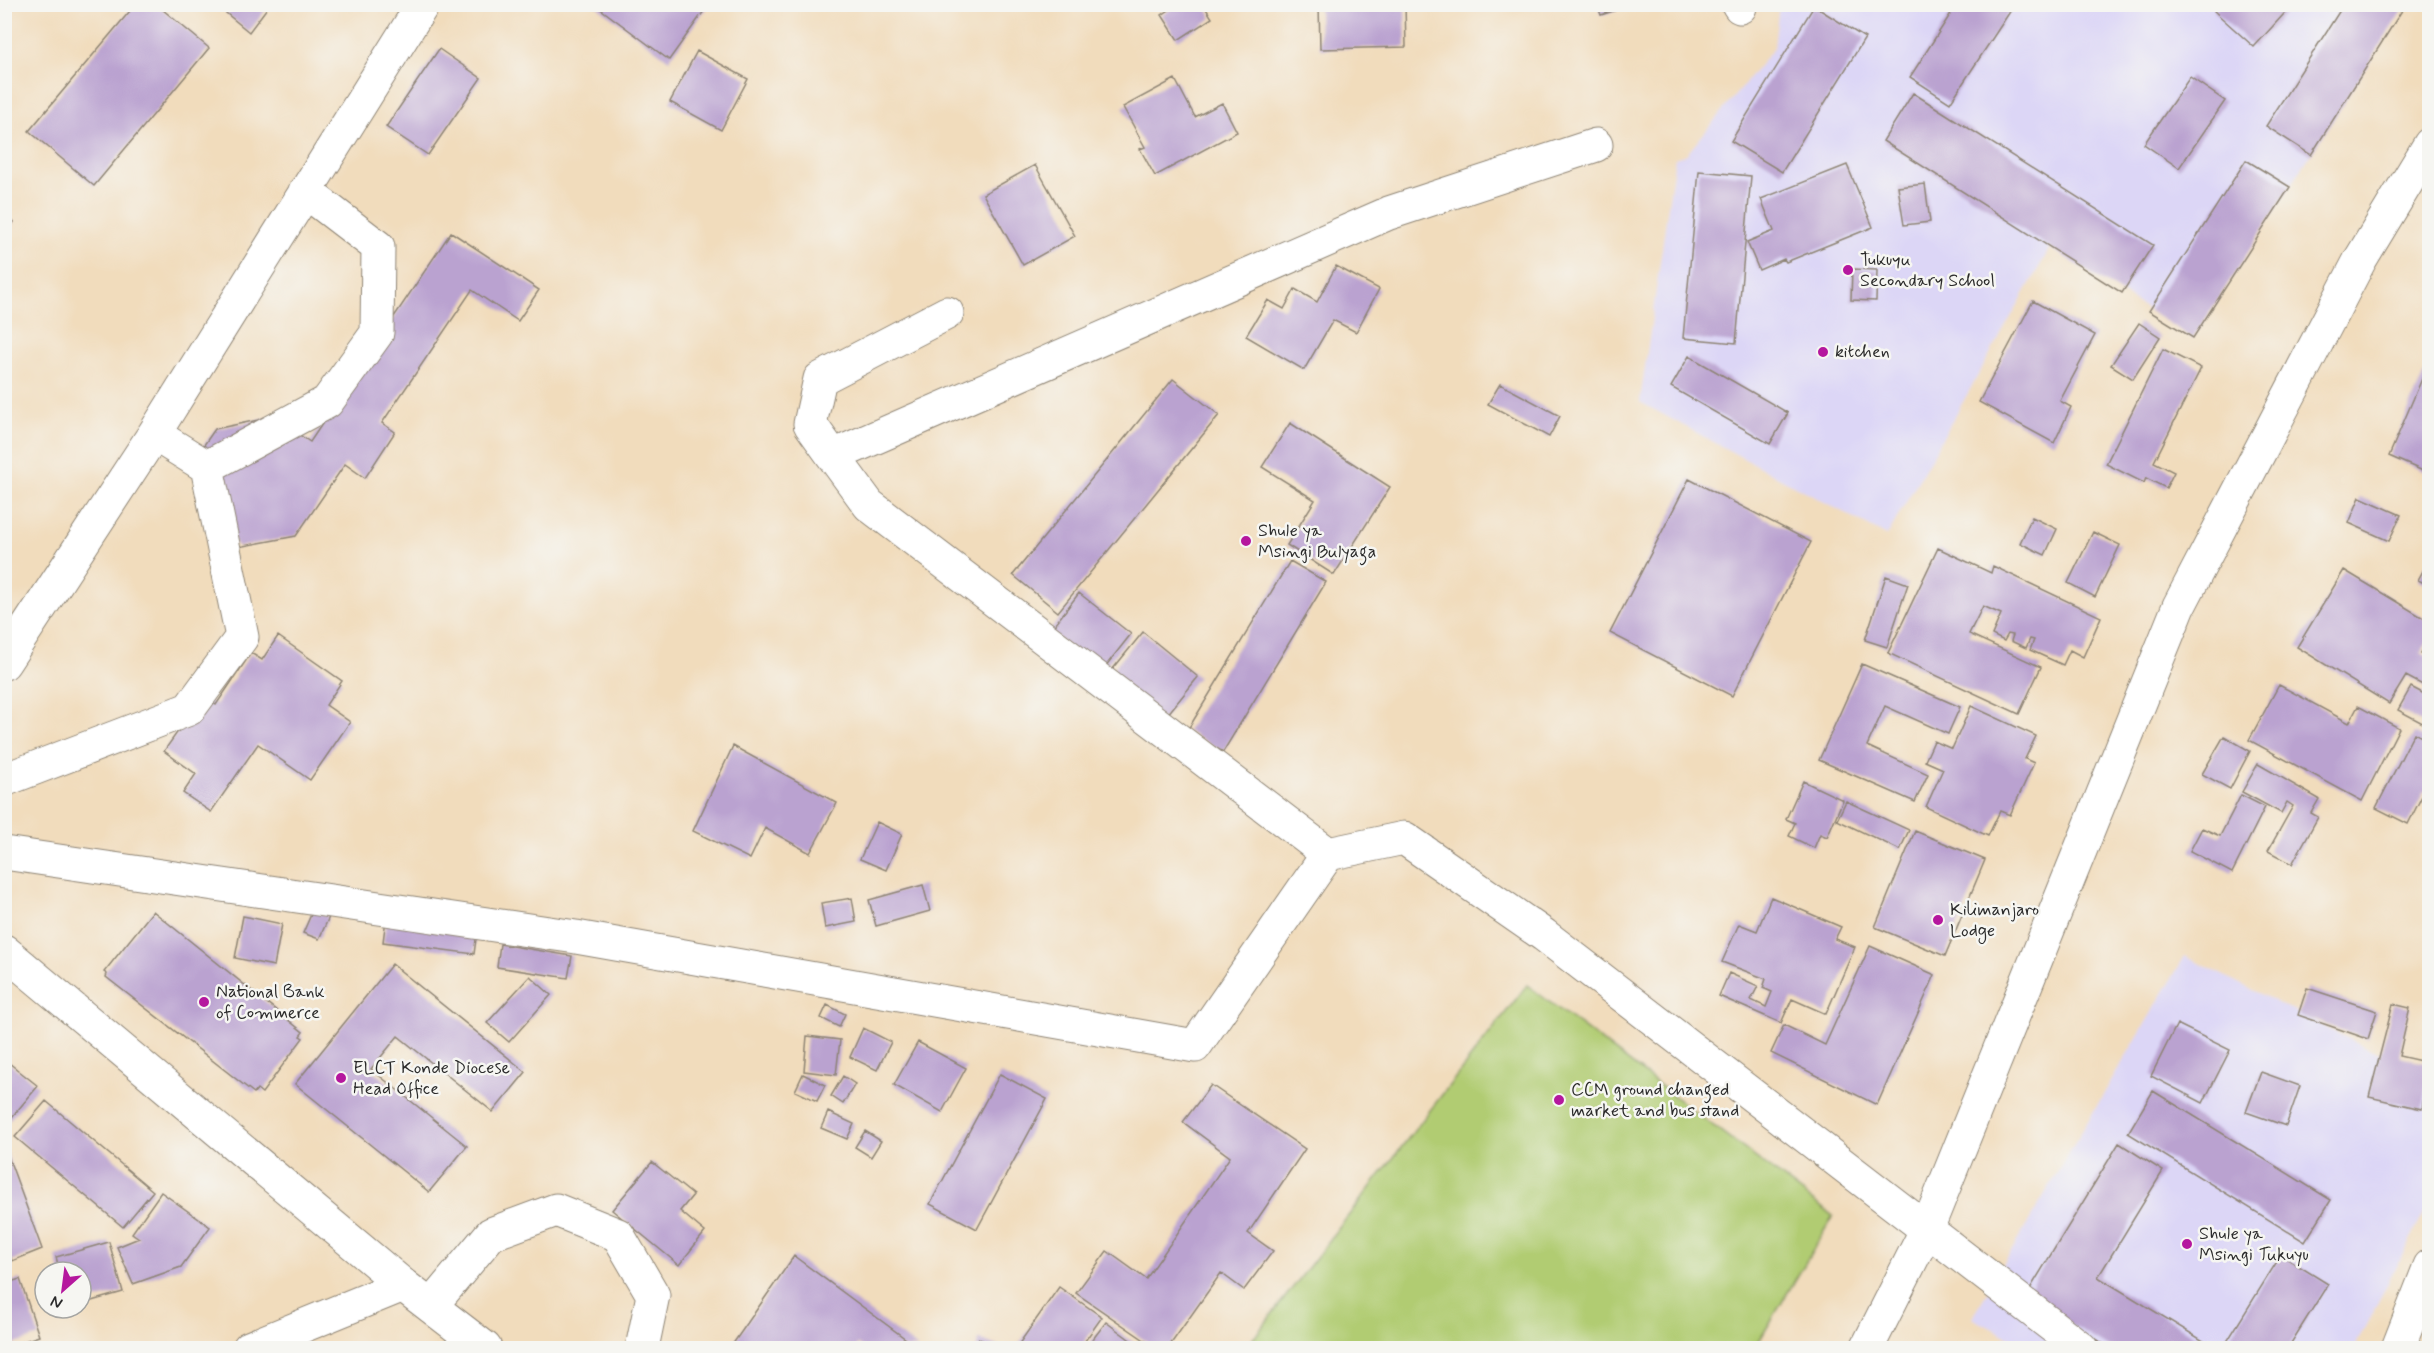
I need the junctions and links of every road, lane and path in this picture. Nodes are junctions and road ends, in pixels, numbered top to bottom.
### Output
1 (423, 4) edge
2 (2430, 144) edge
3 (1596, 145) dead end
4 (305, 191) junction
5 (947, 313) dead end
6 (154, 434) junction
7 (833, 456) junction
8 (207, 467) junction
9 (4, 663) edge
10 (4, 780) edge
11 (4, 853) edge
12 (1328, 854) junction
13 (4, 951) edge
14 (1927, 1229) junction
15 (2430, 1266) edge
16 (403, 1285) junction
17 (431, 1306) junction
18 (249, 1348) edge
19 (485, 1348) edge
20 (642, 1348) edge
21 (1867, 1348) edge
22 (2081, 1348) edge
23 (2398, 1348) edge

1 - 4 main road
2 - 14 main road
3 - 7 main road
4 - 6 main road
4 - 8 main road
5 - 7 main road
6 - 8 main road
6 - 9 main road
7 - 12 main road
8 - 10 main road
11 - 12 main road
12 - 14 main road
13 - 16 main road
14 - 21 main road
14 - 22 main road
15 - 23 main road
16 - 17 main road
16 - 18 main road
17 - 19 main road
17 - 20 main road

